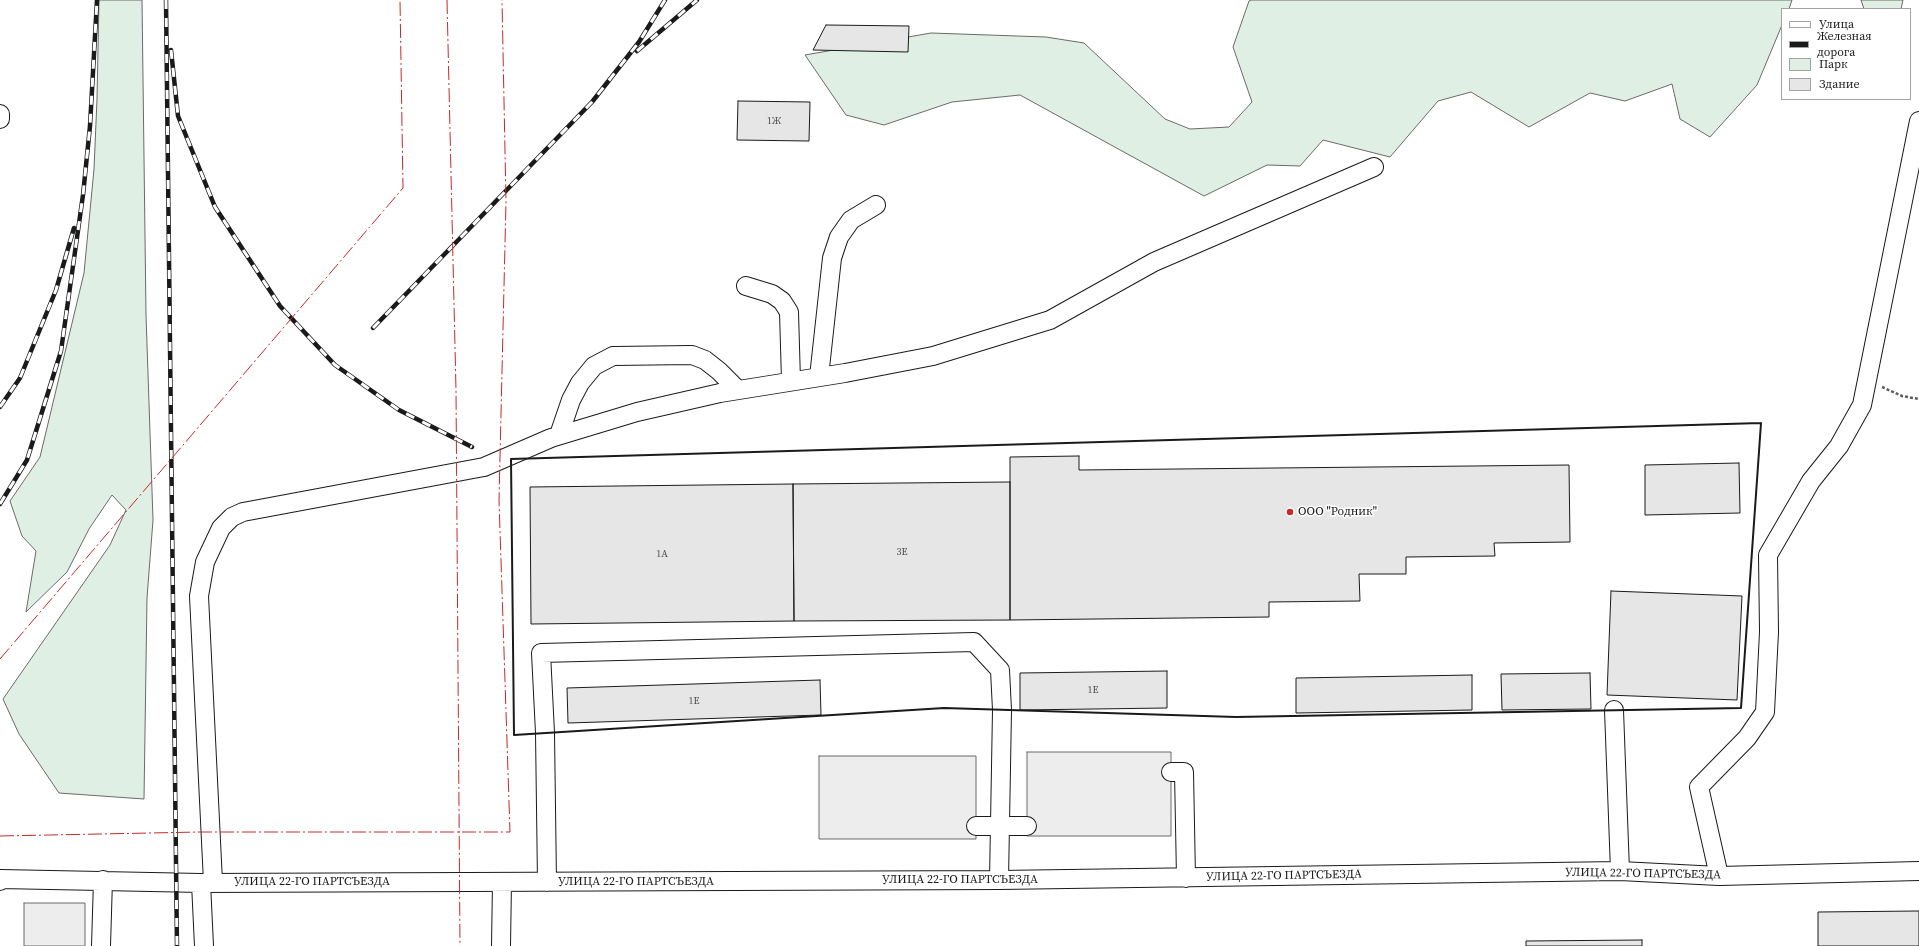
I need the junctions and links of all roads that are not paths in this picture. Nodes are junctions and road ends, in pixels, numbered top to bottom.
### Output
1 (0, 114) edge
2 (0, 119) edge
3 (1919, 121) edge
4 (1374, 167) dead end
5 (876, 205) dead end
6 (746, 286) dead end
7 (819, 377) junction
8 (791, 381) junction
9 (738, 390) junction
10 (559, 435) junction
11 (1614, 710) dead end
12 (1171, 772) dead end
13 (976, 826) dead end
14 (1027, 826) dead end
15 (1000, 827) junction
16 (1620, 871) junction
17 (1919, 871) edge
18 (1719, 876) junction
19 (1186, 878) junction
20 (0, 880) edge
21 (103, 880) junction
22 (999, 880) junction
23 (502, 882) junction
24 (547, 882) junction
25 (207, 883) junction
26 (101, 946) edge
27 (205, 946) edge
28 (501, 946) edge

1 - 2 street
3 - 18 street
4 - 7 street
5 - 7 street
6 - 8 street
7 - 8 street
8 - 9 street
9 - 10 street
9 - 10 street
10 - 25 street
11 - 16 street
12 - 19 street
13 - 15 street
14 - 15 street
15 - 22 street
15 - 24 street
16 - 18 street, УЛИЦА 22-ГО ПАРТСЪЕЗДА
16 - 19 street, УЛИЦА 22-ГО ПАРТСЪЕЗДА
17 - 18 street, УЛИЦА 22-ГО ПАРТСЪЕЗДА
19 - 22 street, УЛИЦА 22-ГО ПАРТСЪЕЗДА
20 - 21 street, УЛИЦА 22-ГО ПАРТСЪЕЗДА
21 - 25 street, УЛИЦА 22-ГО ПАРТСЪЕЗДА
21 - 26 street
22 - 24 street, УЛИЦА 22-ГО ПАРТСЪЕЗДА
23 - 24 street, УЛИЦА 22-ГО ПАРТСЪЕЗДА
23 - 25 street, УЛИЦА 22-ГО ПАРТСЪЕЗДА
23 - 28 street
25 - 27 street

